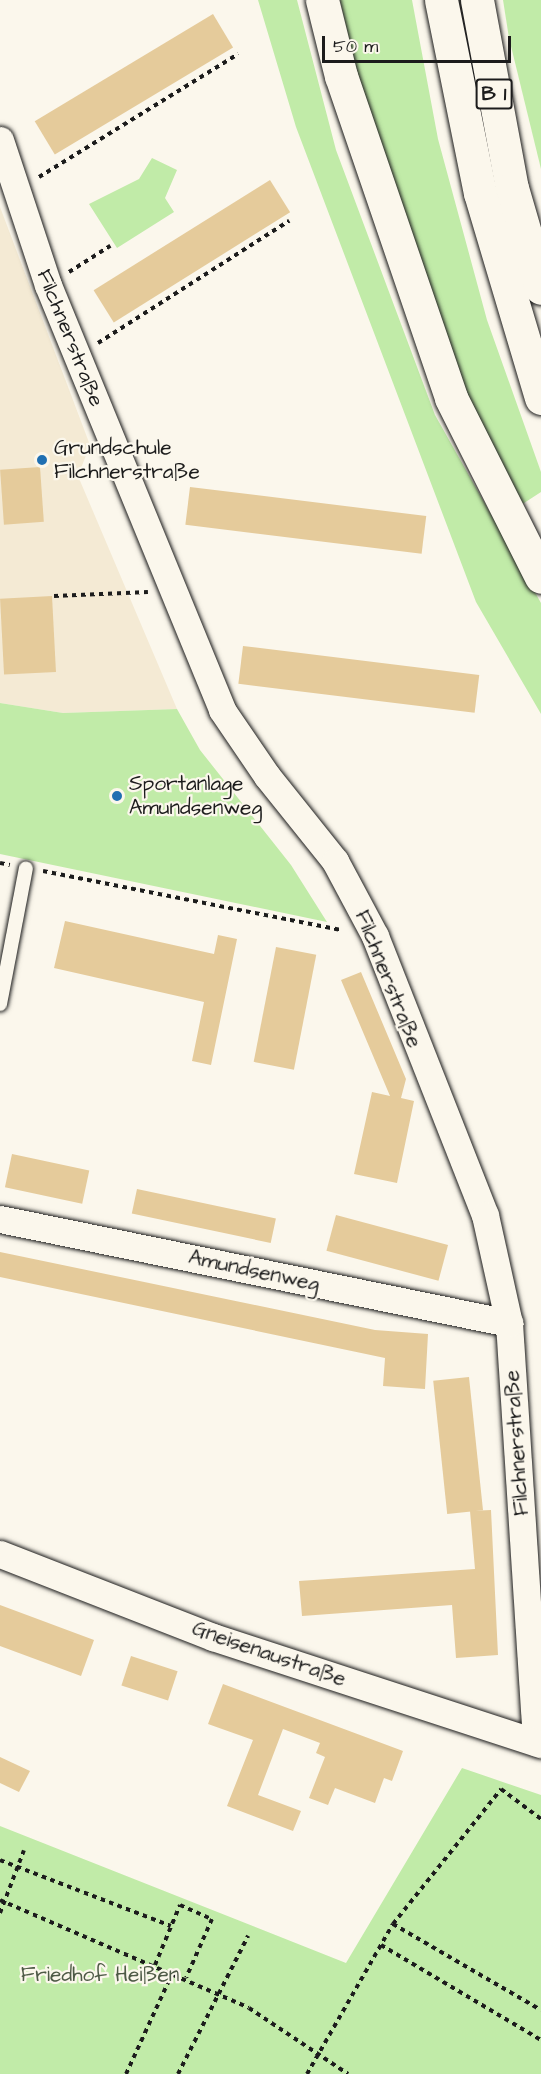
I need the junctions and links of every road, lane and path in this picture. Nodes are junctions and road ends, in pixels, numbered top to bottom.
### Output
1 (322, 0) edge
2 (441, 0) edge
3 (477, 0) edge
4 (238, 54) dead end
5 (0, 140) edge
6 (16, 192) junction
7 (289, 221) dead end
8 (110, 246) dead end
9 (48, 285) junction
10 (541, 288) edge
11 (78, 356) junction
12 (541, 398) edge
13 (541, 577) edge
14 (172, 591) junction
15 (54, 596) dead end
16 (0, 862) edge
17 (26, 868) junction
18 (375, 936) junction
19 (0, 1004) edge
20 (0, 1219) edge
21 (509, 1323) junction
22 (0, 1554) edge
23 (538, 1743) edge
24 (541, 1819) edge
25 (24, 1850) dead end
26 (0, 1860) edge
27 (18, 1867) junction
28 (2, 1901) edge
29 (0, 1913) edge
30 (393, 1924) junction
31 (171, 1926) junction
32 (248, 1936) dead end
33 (381, 1945) junction
34 (155, 1965) junction
35 (173, 1972) junction
36 (186, 1978) junction
37 (220, 1994) junction
38 (541, 2010) edge
39 (541, 2040) edge
40 (321, 2053) junction
41 (126, 2074) edge
42 (178, 2074) edge
43 (308, 2074) edge
44 (348, 2074) edge

1 - 13 highway
2 - 12 highway
3 - 10 highway, B 1
4 - 6 path
5 - 6 street, Filchnerstraße
6 - 9 street, Filchnerstraße
7 - 11 path
8 - 9 path
9 - 11 street, Filchnerstraße
11 - 14 street, Filchnerstraße
14 - 15 path
14 - 18 street, Filchnerstraße
16 - 17 path
17 - 18 path
17 - 19 lane
18 - 21 street, Filchnerstraße
20 - 21 street, Amundsenweg
21 - 23 street, Filchnerstraße
22 - 23 street, Gneisenaustraße
24 - 30 path
25 - 27 path
26 - 27 path
27 - 28 path
27 - 31 path
28 - 29 path
28 - 34 path
30 - 33 path
30 - 38 path
31 - 34 path
31 - 36 path
32 - 37 path
33 - 39 path
33 - 40 path
34 - 35 path
35 - 36 path
35 - 41 path
36 - 37 path
37 - 40 path
37 - 42 path
40 - 43 path
40 - 44 path

